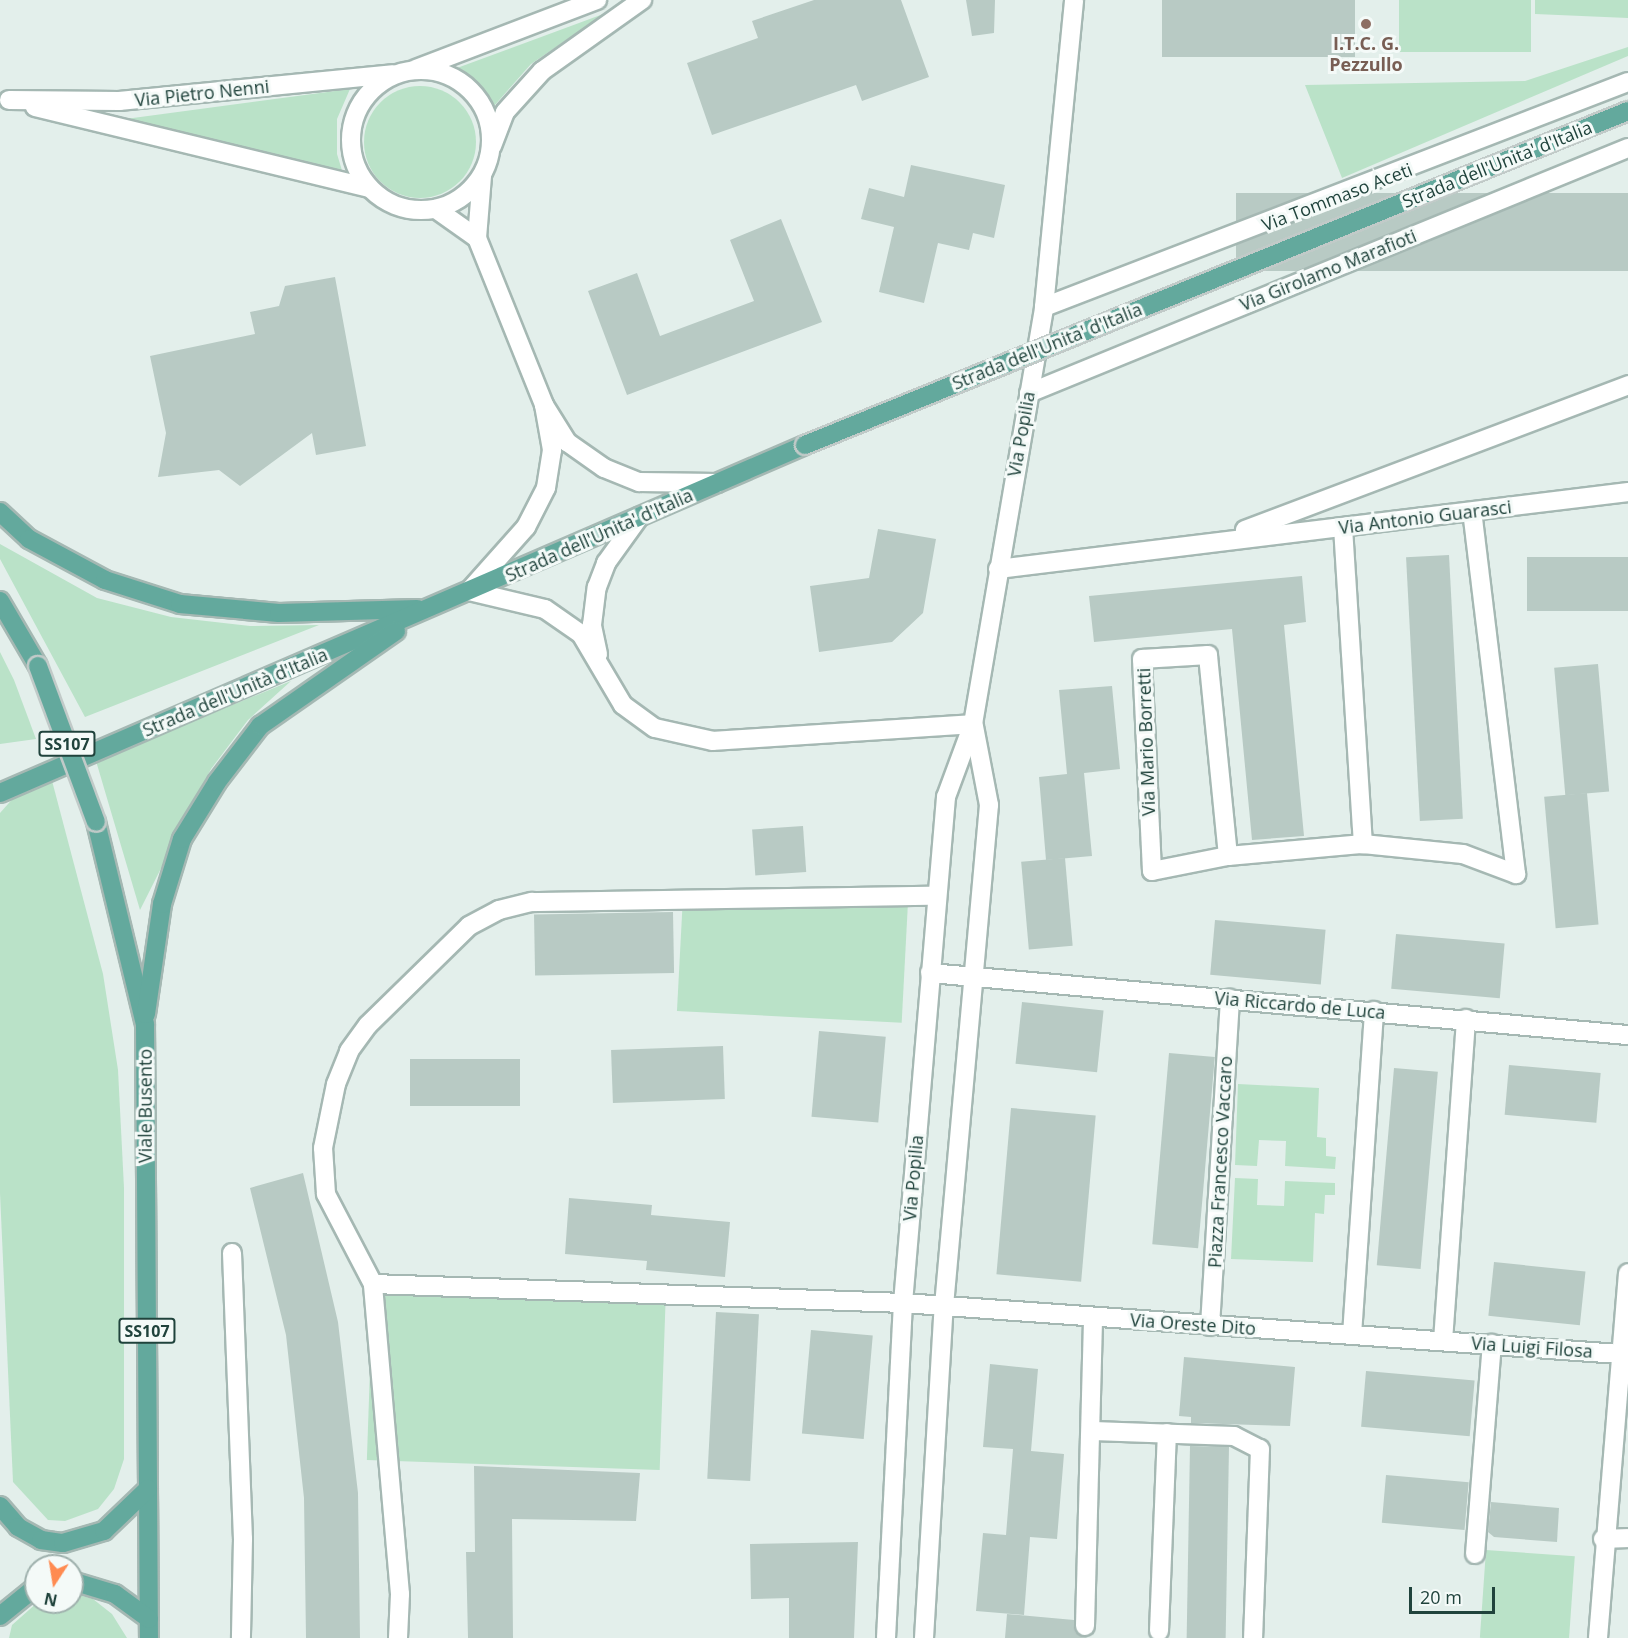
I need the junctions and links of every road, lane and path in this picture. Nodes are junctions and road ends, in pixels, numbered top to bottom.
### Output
1 (597, 0) edge
2 (642, 0) edge
3 (1074, 0) edge
4 (415, 70) junction
5 (395, 74) junction
6 (1628, 82) edge
7 (5, 98) edge
8 (1628, 111) edge
9 (1628, 148) edge
10 (490, 153) junction
11 (482, 176) junction
12 (369, 188) junction
13 (436, 209) junction
14 (477, 238) junction
15 (1044, 307) junction
16 (1628, 385) edge
17 (1029, 393) junction
18 (544, 405) junction
19 (717, 483) junction
20 (1628, 492) edge
21 (0, 512) edge
22 (1472, 513) junction
23 (639, 517) junction
24 (1343, 527) junction
25 (1222, 539) junction
26 (998, 568) junction
27 (469, 591) junction
28 (0, 601) edge
29 (428, 609) junction
30 (602, 673) junction
31 (973, 724) junction
32 (0, 793) edge
33 (1363, 844) junction
34 (1228, 856) junction
35 (936, 896) junction
36 (930, 974) junction
37 (972, 977) junction
38 (1230, 999) junction
39 (1374, 1011) junction
40 (1466, 1019) junction
41 (145, 1024) junction
42 (1628, 1035) edge
43 (232, 1253) dead end
44 (1628, 1273) edge
45 (373, 1284) junction
46 (903, 1303) junction
47 (944, 1306) junction
48 (1093, 1318) junction
49 (1210, 1326) junction
50 (1352, 1335) junction
51 (1443, 1341) junction
52 (1492, 1344) junction
53 (1620, 1354) junction
54 (1093, 1431) junction
55 (1167, 1433) junction
56 (148, 1489) junction
57 (0, 1506) edge
58 (1628, 1538) edge
59 (1603, 1539) junction
60 (1475, 1554) dead end
61 (84, 1585) edge
62 (24, 1597) edge
63 (0, 1616) edge
64 (149, 1619) junction
65 (1085, 1626) dead end
66 (1159, 1630) dead end
67 (149, 1638) edge
68 (241, 1638) edge
69 (398, 1638) edge
70 (886, 1638) edge
71 (924, 1638) edge
72 (1253, 1638) edge
73 (1598, 1638) edge

1 - 4 street
2 - 10 street
3 - 15 street, Via Popilia
4 - 5 street
4 - 10 street
5 - 7 street, Via Pietro Nenni
5 - 12 street
6 - 15 street, Via Tommaso Aceti
7 - 12 street, Via Pietro Nenni
8 - 19 main road, Strada dell'Unita' d'Italia, bridge
9 - 17 street, Via Girolamo Marafioti
10 - 11 street
11 - 13 street
11 - 14 street
12 - 13 street
13 - 14 street
14 - 18 street
15 - 17 street, Via Popilia
16 - 25 street, Via Antonio Guarasci
17 - 26 street, Via Popilia
18 - 19 street
18 - 27 street
19 - 23 main road, Strada dell'Unita' d'Italia
20 - 22 street, Via Antonio Guarasci
21 - 29 main road
22 - 24 street, Via Antonio Guarasci
22 - 33 street, Via Mario Borretti
23 - 27 main road, Strada dell'Unita' d'Italia
23 - 30 street
24 - 25 street, Via Antonio Guarasci
24 - 33 street
25 - 26 street, Via Antonio Guarasci
26 - 31 street, Via Popilia
27 - 29 main road, Strada dell'Unità d'Italia
27 - 30 street
28 - 41 main road, Viale Busento / SS107, bridge
29 - 32 main road, Strada dell'Unità d'Italia
29 - 41 main road
30 - 31 street
31 - 35 street, Via Popilia
31 - 37 street, Via Popilia
33 - 34 street, Via Mario Borretti
34 - 34 street, Via Mario Borretti
35 - 36 street, Via Popilia
35 - 45 street
36 - 37 street, Via Riccardo de Luca
36 - 46 street, Via Popilia
37 - 38 street, Via Riccardo de Luca
37 - 47 street, Via Popilia
38 - 39 street, Via Riccardo de Luca
38 - 49 street, Piazza Francesco Vaccaro
39 - 40 street, Via Riccardo de Luca
39 - 50 street
40 - 42 street, Via Riccardo de Luca
40 - 51 street
41 - 56 main road, Viale Busento / SS107
43 - 68 street
44 - 53 street
45 - 46 street, Via Oreste Dito
45 - 69 street
46 - 47 street, Via Oreste Dito
46 - 70 street, Via Popilia
47 - 48 street, Via Oreste Dito
47 - 71 street, Via Popilia
48 - 49 street, Via Oreste Dito
48 - 54 street
49 - 50 street, Via Oreste Dito
50 - 51 street, Via Oreste Dito
51 - 52 street, Via Luigi Filosa
52 - 53 street, Via Luigi Filosa
52 - 60 street
53 - 59 street
54 - 55 street
54 - 65 street
55 - 66 street
55 - 72 street
56 - 57 main road
56 - 64 main road, Viale Busento / SS107
58 - 59 street
59 - 73 street
61 - 64 main road
62 - 63 main road
64 - 67 main road, Viale Busento / SS107

